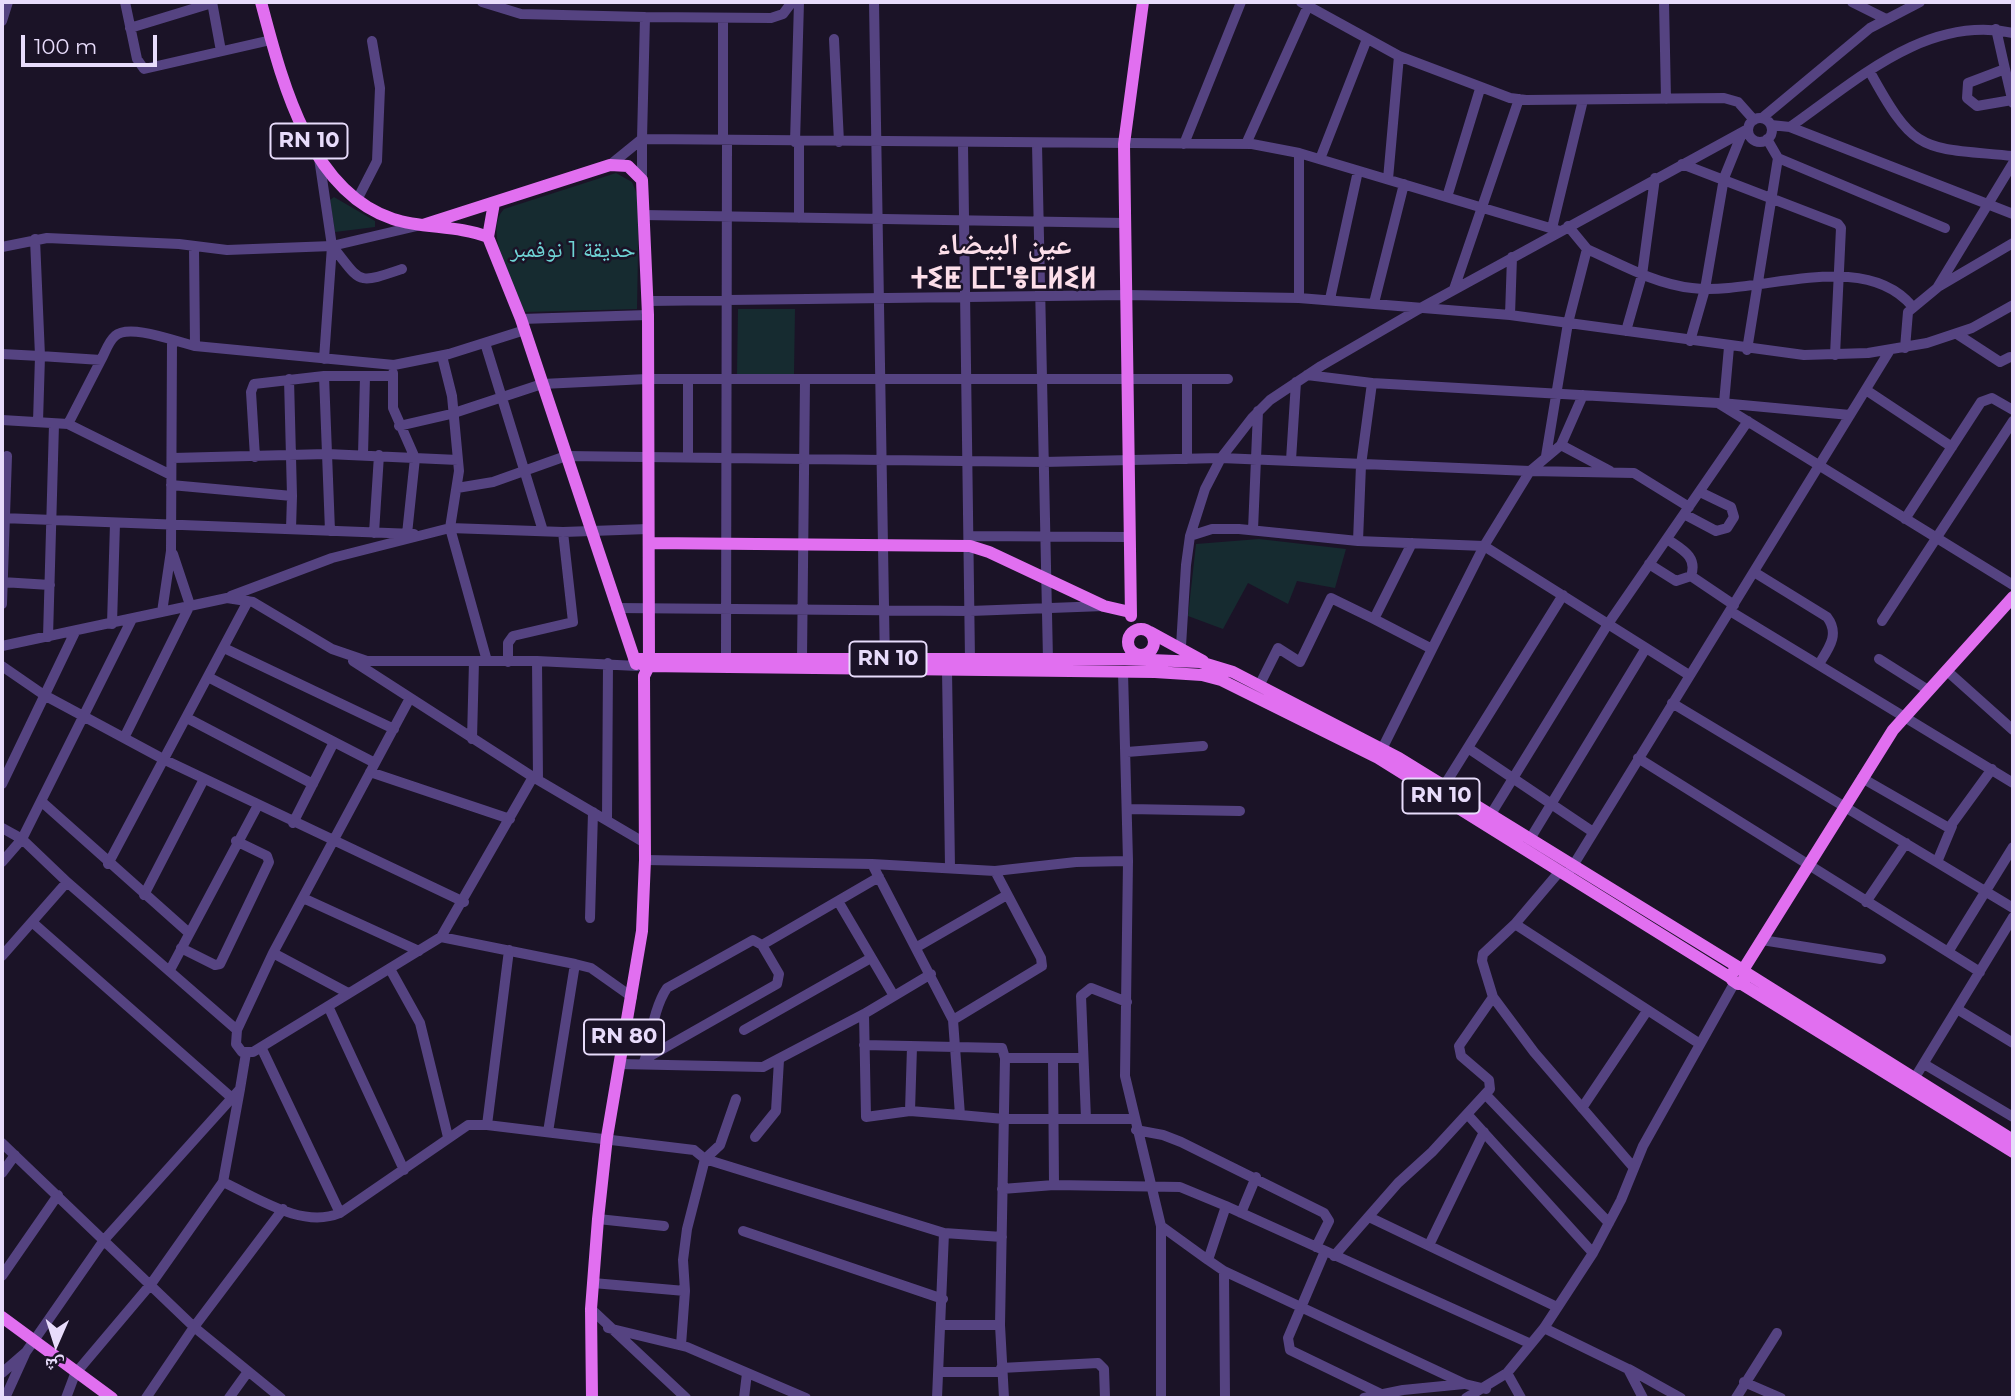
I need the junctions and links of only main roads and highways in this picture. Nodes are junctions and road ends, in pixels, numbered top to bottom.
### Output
1 (261, 2) edge
2 (1143, 2) edge
3 (494, 203) junction
4 (423, 225) junction
5 (488, 237) junction
6 (650, 542) junction
7 (2013, 597) edge
8 (1130, 614) junction
9 (1146, 630) junction
10 (1145, 657) junction
11 (1126, 662) junction
12 (1206, 663) junction
13 (885, 664) junction
14 (640, 665) junction
15 (1488, 819) junction
16 (1567, 871) junction
17 (1739, 976) junction
18 (1912, 1083) junction
19 (2013, 1140) edge
20 (2013, 1152) edge
21 (2, 1317) edge
22 (593, 1395) edge
23 (113, 1398) edge

1 - 4 main road, RN 10
2 - 8 main road
3 - 4 main road
3 - 5 main road
3 - 6 main road
4 - 5 main road, RN 10
5 - 14 main road
6 - 8 main road
6 - 14 main road
7 - 17 main road
8 - 9 main road
8 - 11 main road
9 - 10 main road
9 - 11 main road
9 - 12 main road
10 - 11 main road
10 - 11 main road
10 - 12 main road, RN 10
11 - 13 main road, RN 10
11 - 13 main road, RN 10
11 - 15 main road, RN 10
12 - 15 main road, RN 10
13 - 14 main road, RN 10
13 - 14 main road, RN 10
14 - 22 main road, RN 80
15 - 16 main road, RN 10
15 - 16 main road, RN 10
16 - 17 main road, RN 10
17 - 18 main road, RN 10
18 - 19 main road, RN 10
18 - 20 main road, RN 10
21 - 23 main road

